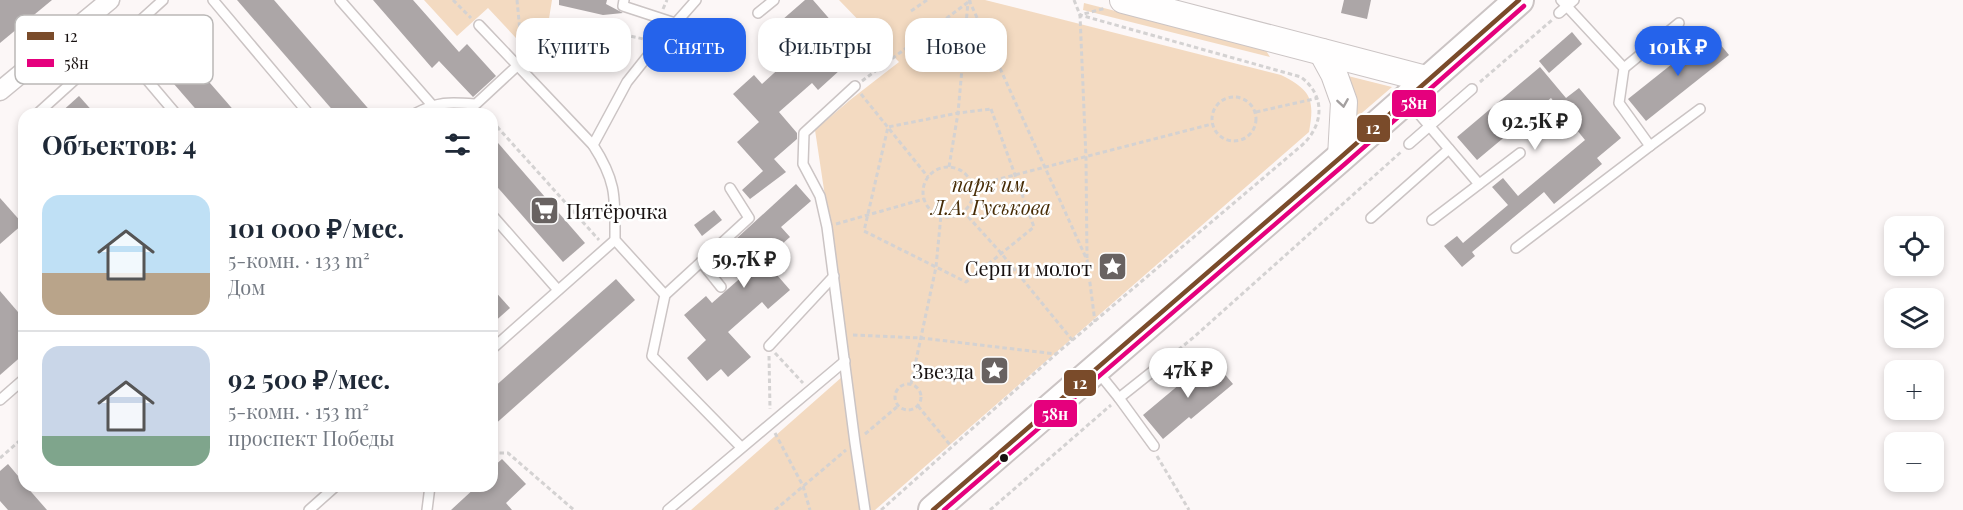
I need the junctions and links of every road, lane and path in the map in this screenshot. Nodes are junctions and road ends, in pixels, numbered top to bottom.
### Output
1 (110, 0) edge
2 (163, 0) edge
3 (213, 0) edge
4 (340, 0) edge
5 (453, 0) edge
6 (518, 0) edge
7 (624, 0) edge
8 (696, 0) edge
9 (774, 0) edge
10 (927, 0) edge
11 (970, 0) edge
12 (1074, 0) edge
13 (1519, 0) edge
14 (1118, 3) edge
15 (1565, 5) edge
16 (911, 11) dead end
17 (758, 14) dead end
18 (92, 15) edge
19 (146, 15) edge
20 (1080, 15) junction
21 (519, 18) edge
22 (660, 18) edge
23 (680, 18) edge
24 (1679, 23) dead end
25 (479, 25) joint
26 (643, 39) edge
27 (1322, 52) junction
28 (643, 62) edge
29 (516, 65) edge
30 (516, 67) edge
31 (1624, 68) junction
32 (522, 72) edge
33 (527, 77) junction
34 (15, 79) edge
35 (1430, 80) junction
36 (70, 84) edge
37 (151, 84) edge
38 (855, 86) junction
39 (1472, 89) joint
40 (0, 91) edge
41 (1318, 98) junction
42 (1407, 99) junction
43 (44, 108) edge
44 (171, 108) edge
45 (304, 108) edge
46 (431, 108) edge
47 (435, 108) edge
48 (1701, 109) dead end
49 (1256, 112) junction
50 (958, 113) junction
51 (1212, 124) junction
52 (888, 127) junction
53 (1430, 127) junction
54 (498, 128) edge
55 (1409, 144) joint
56 (593, 145) junction
57 (1650, 146) junction
58 (1449, 149) junction
59 (1520, 153) dead end
60 (1086, 158) junction
61 (1341, 158) junction
62 (949, 167) junction
63 (1044, 168) junction
64 (1017, 176) junction
65 (928, 177) junction
66 (1479, 184) junction
67 (972, 186) junction
68 (730, 188) dead end
69 (924, 199) junction
70 (963, 211) junction
71 (868, 215) junction
72 (941, 216) junction
73 (1371, 218) dead end
74 (1432, 220) dead end
75 (498, 222) edge
76 (827, 226) junction
77 (615, 240) junction
78 (606, 248) junction
79 (1516, 248) dead end
80 (1001, 253) junction
81 (1088, 260) junction
82 (701, 262) junction
83 (936, 267) junction
84 (834, 276) junction
85 (721, 287) dead end
86 (558, 290) junction
87 (665, 295) junction
88 (1095, 322) junction
89 (842, 334) junction
90 (921, 338) junction
91 (1073, 341) junction
92 (498, 344) edge
93 (769, 346) dead end
94 (1056, 354) junction
95 (845, 361) junction
96 (1096, 370) junction
97 (1153, 371) joint
98 (911, 384) junction
99 (18, 385) edge
100 (1119, 398) junction
101 (0, 400) edge
102 (898, 406) junction
103 (918, 406) junction
104 (18, 442) edge
105 (855, 443) junction
106 (951, 446) junction
107 (1154, 446) joint
108 (741, 447) junction
109 (498, 453) edge
110 (0, 458) edge
111 (329, 492) edge
112 (429, 492) edge
113 (309, 510) edge
114 (427, 510) edge
115 (574, 510) edge
116 (668, 510) edge
117 (775, 510) edge
118 (865, 510) edge
119 (881, 510) edge
120 (933, 510) edge
121 (990, 510) edge
122 (1189, 510) edge

1 - 18 street
2 - 19 lane
3 - 45 lane
4 - 46 lane
5 - 25 path
6 - 21 path
7 - 22 lane
8 - 23 lane
9 - 17 lane
10 - 16 path
11 - 38 path
11 - 50 path
11 - 63 path
12 - 20 path
13 - 35 main road
14 - 20 path
14 - 27 main road
15 - 31 lane
15 - 39 path
20 - 41 path
20 - 60 path
24 - 31 lane
25 - 29 lane
26 - 33 path
27 - 35 main road
27 -> 61 main road
28 - 56 lane
30 - 47 lane
31 - 57 lane
32 - 33 lane
33 - 56 lane
34 - 40 street
35 - 42 main road
36 - 43 lane
37 - 44 lane
38 - 52 path
38 - 76 lane
39 - 53 lane
41 - 49 path
41 - 88 path
42 - 53 lane
42 - 61 main road
48 - 57 lane
49 - 51 path
49 - 51 path
50 - 52 path
50 - 62 path
50 - 64 path
51 - 60 path
52 - 65 path
52 - 71 path
53 - 55 lane
53 - 58 lane
54 - 78 path
55 - 97 path
56 - 77 lane
57 - 79 lane
58 - 66 lane
58 - 73 lane
59 - 66 lane
60 - 63 path
60 - 81 path
61 - 96 main road
62 - 65 path
62 - 67 path
63 - 64 path
63 - 81 path
64 - 67 path
64 - 80 path
65 - 69 path
66 - 74 lane
67 - 70 path
68 - 82 lane
69 - 71 path
69 - 72 path
70 - 72 path
70 - 80 path
71 - 76 path
71 - 83 path
72 - 83 path
75 - 86 lane
76 - 84 lane
77 - 78 lane
77 - 87 lane
78 - 86 lane
80 - 83 path
80 - 91 path
81 - 88 path
82 - 85 lane
82 - 87 lane
83 - 90 path
84 - 89 lane
84 - 93 lane
86 - 92 lane
87 - 108 lane
88 - 91 path
89 - 90 path
89 - 95 lane
90 - 94 path
90 - 98 path
91 - 94 path
94 - 106 path
95 - 105 lane
95 - 108 lane
96 - 100 lane
96 - 120 main road
97 - 100 lane
98 - 102 path
98 - 103 path
99 - 101 lane
100 - 107 lane
100 - 121 path
102 - 103 path
102 - 105 path
103 - 106 path
104 - 110 path
105 - 117 path
105 - 118 lane
106 - 119 path
107 - 122 path
108 - 116 lane
109 - 115 path
111 - 113 lane
112 - 114 lane

